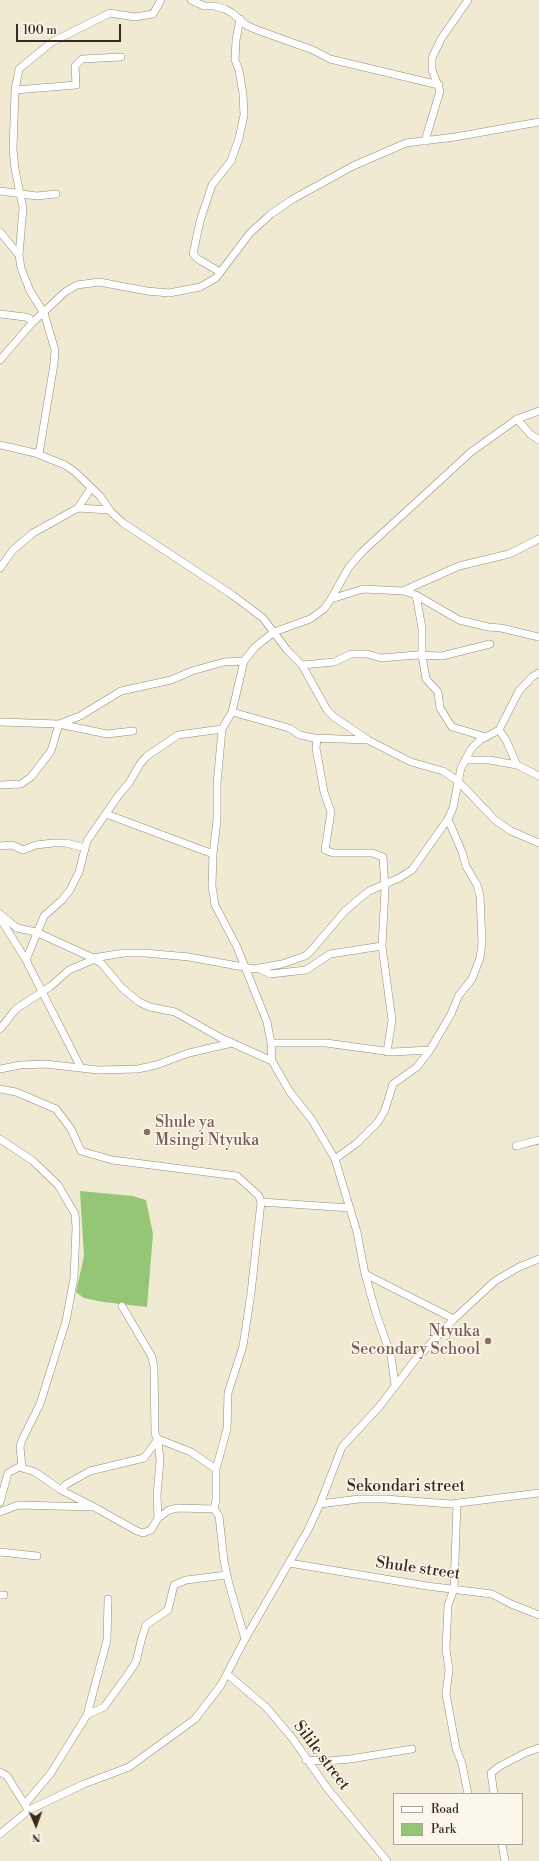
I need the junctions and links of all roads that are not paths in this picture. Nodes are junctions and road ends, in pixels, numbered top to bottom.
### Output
1 (161, 0) edge
2 (191, 0) edge
3 (468, 0) edge
4 (240, 19) junction
5 (121, 56) dead end
6 (439, 85) junction
7 (15, 90) junction
8 (539, 122) edge
9 (426, 141) junction
10 (0, 191) edge
11 (20, 193) junction
12 (56, 194) dead end
13 (0, 232) edge
14 (19, 255) junction
15 (220, 272) junction
16 (44, 313) junction
17 (0, 314) edge
18 (32, 323) junction
19 (0, 360) edge
20 (539, 411) edge
21 (517, 420) junction
22 (539, 440) edge
23 (0, 445) edge
24 (39, 454) junction
25 (91, 488) junction
26 (78, 508) junction
27 (109, 510) junction
28 (539, 539) edge
29 (0, 568) edge
30 (403, 591) junction
31 (416, 595) junction
32 (331, 599) junction
33 (274, 632) junction
34 (539, 637) edge
35 (490, 644) dead end
36 (422, 655) junction
37 (244, 662) junction
38 (302, 665) junction
39 (539, 673) edge
40 (232, 712) junction
41 (0, 722) edge
42 (59, 724) junction
43 (222, 729) junction
44 (498, 730) junction
45 (133, 731) dead end
46 (486, 737) junction
47 (317, 738) junction
48 (368, 740) junction
49 (465, 760) junction
50 (517, 765) junction
51 (539, 776) edge
52 (458, 780) junction
53 (0, 785) edge
54 (106, 814) junction
55 (448, 819) junction
56 (539, 843) edge
57 (0, 846) edge
58 (85, 848) junction
59 (213, 854) junction
60 (383, 884) junction
61 (0, 914) edge
62 (0, 918) edge
63 (36, 932) junction
64 (382, 946) junction
65 (94, 959) junction
66 (26, 960) junction
67 (246, 968) junction
68 (258, 968) junction
69 (41, 990) junction
70 (0, 1029) edge
71 (232, 1043) junction
72 (271, 1043) junction
73 (430, 1050) junction
74 (387, 1052) junction
75 (272, 1061) junction
76 (81, 1068) junction
77 (0, 1069) edge
78 (0, 1089) edge
79 (0, 1139) edge
80 (539, 1140) edge
81 (516, 1146) dead end
82 (335, 1159) junction
83 (261, 1202) junction
84 (350, 1208) junction
85 (539, 1258) edge
86 (365, 1274) junction
87 (122, 1306) dead end
88 (454, 1319) junction
89 (396, 1385) junction
90 (158, 1440) junction
91 (22, 1467) junction
92 (216, 1469) junction
93 (61, 1490) junction
94 (539, 1493) edge
95 (0, 1502) edge
96 (457, 1503) junction
97 (320, 1504) junction
98 (94, 1507) junction
99 (214, 1509) junction
100 (0, 1512) edge
101 (158, 1518) junction
102 (0, 1552) edge
103 (37, 1556) dead end
104 (289, 1563) junction
105 (227, 1575) junction
106 (454, 1588) junction
107 (108, 1598) dead end
108 (539, 1615) edge
109 (245, 1639) junction
110 (227, 1674) junction
111 (88, 1714) junction
112 (539, 1748) edge
113 (412, 1749) dead end
114 (306, 1760) junction
115 (0, 1772) edge
116 (468, 1793) edge
117 (494, 1793) edge
118 (27, 1807) junction
119 (0, 1834) edge
120 (502, 1845) edge
121 (387, 1861) edge
122 (505, 1861) edge

1 - 7 street
2 - 4 street
3 - 6 street
4 - 6 street
4 - 15 street
5 - 7 street
6 - 9 street
7 - 11 street
8 - 9 street
9 - 15 street
10 - 11 street
11 - 12 street
11 - 14 street
13 - 14 street
14 - 16 street
15 - 16 street
16 - 18 street
16 - 24 street
17 - 18 street
18 - 19 street
20 - 21 street
21 - 22 street
21 - 32 street
23 - 24 street
24 - 25 street
25 - 26 street
25 - 27 street
26 - 27 street
26 - 29 street
27 - 33 street
28 - 30 street
30 - 31 street
30 - 32 street
31 - 34 street
31 - 36 street
32 - 33 street
33 - 37 street
33 - 38 street
35 - 36 street
36 - 38 street
36 - 46 street
37 - 40 street
37 - 42 street
38 - 48 street
39 - 44 street
40 - 43 street
40 - 47 street
41 - 42 street
42 - 45 street
42 - 53 street
43 - 54 street
43 - 59 street
44 - 46 street
44 - 50 street
46 - 49 street
47 - 48 street
47 - 60 street
48 - 52 street
49 - 50 street
49 - 52 street
50 - 51 street
52 - 55 street
52 - 56 street
54 - 58 street
54 - 59 street
55 - 60 street
55 - 73 street
57 - 58 street
58 - 63 street
59 - 67 street
60 - 64 street
60 - 68 street
61 - 63 street
62 - 66 street
63 - 65 street
63 - 66 street
64 - 68 street
64 - 74 street
65 - 67 street
65 - 69 street
65 - 71 street
66 - 69 street
67 - 68 street
67 - 72 street
69 - 70 street
69 - 76 street
71 - 75 street
71 - 76 street
72 - 74 street
72 - 75 street
73 - 74 street
73 - 82 street
75 - 82 street
76 - 77 street
78 - 83 street
79 - 91 street
80 - 81 street
82 - 84 street
83 - 84 street
83 - 92 street
84 - 86 street
85 - 88 street
86 - 88 street
86 - 89 street
87 - 90 street
88 - 89 street
89 - 97 street
90 - 92 street
90 - 93 street
90 - 101 street
91 - 93 street
91 - 95 street
92 - 99 street
93 - 98 street
94 - 96 street, Sekondari street
96 - 97 street, Sekondari street
96 - 106 street
97 - 104 street
98 - 100 street
98 - 101 street
99 - 101 street
99 - 105 street
102 - 103 street
104 - 106 street, Shule street
104 - 109 street
105 - 109 street
105 - 111 street
106 - 108 street, Shule street
106 - 116 street
107 - 111 street
109 - 110 street
110 - 114 street, Silile street
110 - 118 street
111 - 118 street
112 - 117 street
113 - 114 street
114 - 121 street, Silile street
115 - 118 street
118 - 119 street
120 - 122 street

